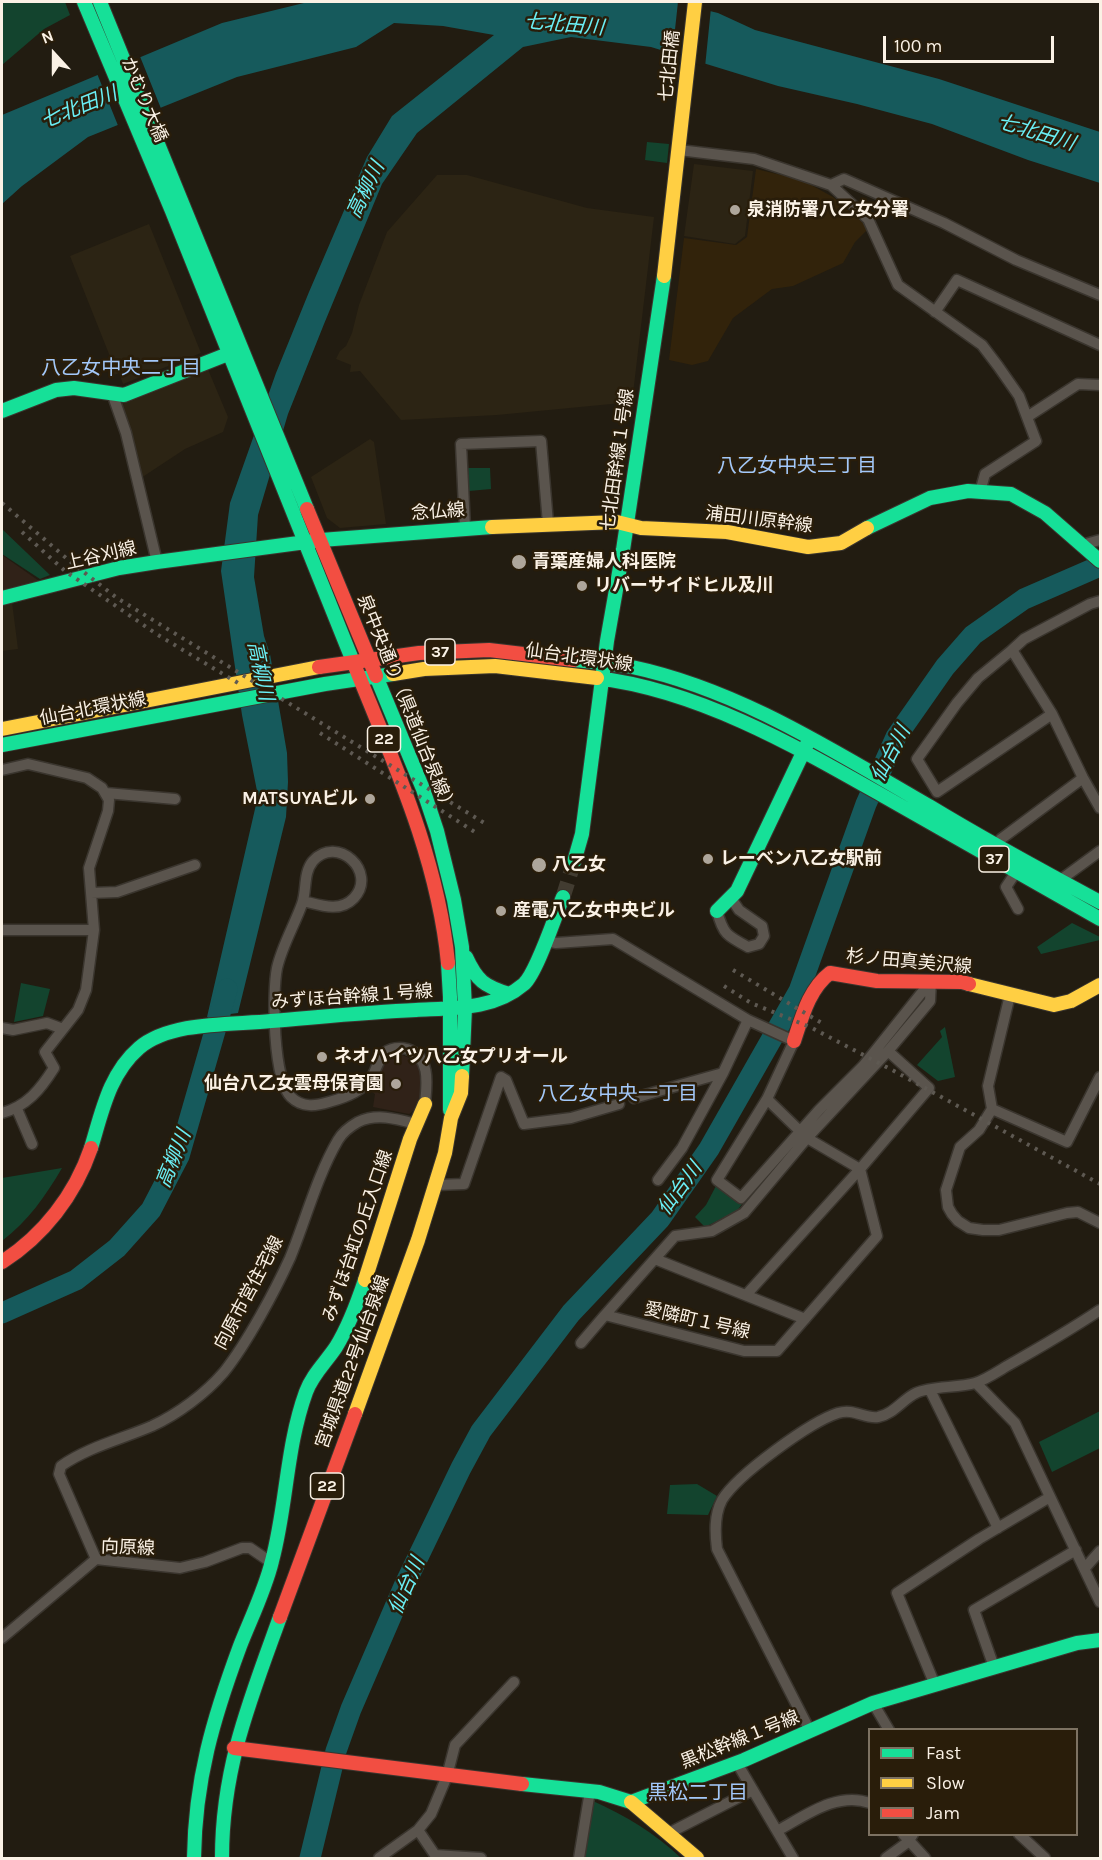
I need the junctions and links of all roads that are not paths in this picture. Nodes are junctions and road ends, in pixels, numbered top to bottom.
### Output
1 (84, 2) edge
2 (100, 2) edge
3 (695, 2) edge
4 (681, 134) joint
5 (679, 150) junction
6 (831, 185) junction
7 (1101, 295) edge
8 (935, 312) junction
9 (1101, 345) edge
10 (228, 354) junction
11 (1101, 385) edge
12 (112, 393) junction
13 (2, 411) edge
14 (1027, 417) junction
15 (286, 458) joint
16 (980, 492) junction
17 (548, 523) junction
18 (622, 523) junction
19 (465, 528) junction
20 (321, 540) junction
21 (1101, 540) edge
22 (304, 542) junction
23 (1084, 547) junction
24 (263, 548) joint
25 (1101, 561) edge
26 (157, 562) junction
27 (2, 598) edge
28 (1101, 601) edge
29 (1012, 650) junction
30 (370, 659) junction
31 (353, 662) junction
32 (604, 664) junction
33 (377, 675) junction
34 (359, 678) junction
35 (602, 678) junction
36 (1052, 714) junction
37 (2, 729) edge
38 (810, 737) junction
39 (2, 745) edge
40 (803, 752) junction
41 (2, 770) edge
42 (1083, 778) junction
43 (890, 792) junction
44 (106, 793) junction
45 (175, 799) dead end
46 (1101, 808) edge
47 (996, 846) junction
48 (1101, 851) edge
49 (574, 862) tunnel mouth
50 (195, 865) dead end
51 (1016, 872) junction
52 (1059, 881) junction
53 (91, 893) junction
54 (563, 897) tunnel mouth
55 (730, 898) junction
56 (303, 901) junction
57 (1101, 902) edge
58 (1018, 909) dead end
59 (717, 911) joint
60 (1101, 919) edge
61 (2, 930) edge
62 (94, 930) junction
63 (547, 941) junction
64 (462, 947) junction
65 (931, 981) junction
66 (1101, 985) edge
67 (509, 994) junction
68 (1010, 995) junction
69 (458, 1009) junction
70 (275, 1021) junction
71 (751, 1022) junction
72 (2, 1028) edge
73 (63, 1029) junction
74 (790, 1039) junction
75 (888, 1051) junction
76 (723, 1073) junction
77 (1101, 1077) edge
78 (634, 1098) dead end
79 (767, 1099) junction
80 (425, 1104) joint
81 (619, 1104) dead end
82 (17, 1109) junction
83 (992, 1109) junction
84 (2, 1113) edge
85 (416, 1124) junction
86 (803, 1135) junction
87 (32, 1144) dead end
88 (860, 1169) junction
89 (658, 1180) dead end
90 (436, 1185) junction
91 (1101, 1223) edge
92 (655, 1259) junction
93 (2, 1262) edge
94 (746, 1295) junction
95 (1101, 1310) edge
96 (605, 1315) junction
97 (805, 1319) junction
98 (582, 1343) dead end
99 (976, 1383) junction
100 (930, 1390) junction
101 (1050, 1497) junction
102 (998, 1528) junction
103 (1076, 1550) junction
104 (1101, 1551) edge
105 (96, 1559) junction
106 (272, 1563) junction
107 (1085, 1568) junction
108 (1101, 1602) edge
109 (2, 1638) edge
110 (1101, 1640) edge
111 (994, 1667) junction
112 (514, 1682) dead end
113 (935, 1685) junction
114 (873, 1703) junction
115 (888, 1728) edge
116 (810, 1731) junction
117 (234, 1748) junction
118 (737, 1763) junction
119 (447, 1776) junction
120 (753, 1790) junction
121 (590, 1791) junction
122 (632, 1802) junction
123 (868, 1802) edge
124 (418, 1830) junction
125 (777, 1831) junction
126 (669, 1833) junction
127 (1021, 1836) edge
128 (908, 1837) edge
129 (194, 1858) edge
130 (222, 1858) edge
131 (379, 1858) edge
132 (481, 1858) edge
133 (579, 1858) edge
134 (697, 1858) edge
135 (793, 1858) edge
136 (886, 1858) edge
137 (926, 1858) edge
138 (1045, 1858) edge

1 - 10 main road, かむり大橋 / 22
2 - 15 main road, かむり大橋 / 22
3 - 4 main road, 七北田橋
4 - 5 main road, 七北田幹線１号線
5 - 6 street
5 - 18 main road, 七北田幹線１号線
6 - 7 street
6 - 8 street
8 - 9 street
8 - 14 street
10 - 12 main road
10 - 22 main road, 泉中央通り（県道仙台泉線） / 22
11 - 14 street
12 - 13 main road
12 - 26 street
14 - 16 street
15 - 20 main road, 泉中央通り（県道仙台泉線） / 22
16 - 18 main road, 浦田川原幹線
16 - 23 main road, 浦田川原幹線
17 - 18 main road, 念仏線
17 - 19 main road, 念仏線
17 - 19 street
18 - 32 main road, 七北田幹線１号線
19 - 20 main road, 念仏線
20 - 22 main road, 念仏線
20 - 30 main road, 泉中央通り（県道仙台泉線） / 22
21 - 23 street
22 - 24 main road, 念仏線
22 - 31 main road, 泉中央通り（県道仙台泉線） / 22
23 - 25 main road, 浦田川原幹線
24 - 26 main road, 上谷刈線
26 - 27 main road, 上谷刈線
28 - 29 street
29 - 36 street
29 - 36 street
30 - 31 main road, 仙台北環状線 / 37
30 - 32 main road, 仙台北環状線 / 37
30 - 33 main road, 泉中央通り（県道仙台泉線） / 22
31 - 34 main road, 泉中央通り（県道仙台泉線） / 22
31 - 37 main road, 仙台北環状線 / 37
32 - 35 main road, 七北田幹線１号線
32 - 38 main road, 仙台北環状線 / 37
33 - 34 main road, 仙台北環状線 / 37
33 - 35 main road, 仙台北環状線 / 37
33 - 64 main road, 泉中央通り（県道仙台泉線） / 22
34 - 39 main road, 仙台北環状線 / 37
34 - 69 main road, 泉中央通り（県道仙台泉線） / 22
35 - 40 main road, 仙台北環状線 / 37
35 - 49 main road, 七北田幹線１号線
36 - 42 street
38 - 40 main road
38 - 43 main road, 仙台北環状線 / 37
40 - 43 main road, 仙台北環状線 / 37
40 - 55 main road
41 - 44 street
42 - 46 street
42 - 47 street
43 - 47 main road, 仙台北環状線 / 37
43 - 51 main road, 仙台北環状線 / 37
44 - 45 street
44 - 53 street
47 - 52 main road, 仙台北環状線 / 37
48 - 52 street
50 - 53 street
51 - 58 street
51 - 60 main road, 仙台北環状線 / 37
52 - 57 main road, 仙台北環状線 / 37
53 - 62 street
54 - 63 main road
55 - 59 main road
55 - 59 street
56 - 56 street
56 - 70 street
61 - 62 street
62 - 73 street
63 - 67 main road
63 - 71 street
64 - 67 main road
64 - 69 main road, 泉中央通り（県道仙台泉線） / 22
65 - 68 main road, 杉ノ田真美沢線
65 - 74 main road, 杉ノ田真美沢線
65 - 75 street
65 - 86 street
66 - 68 main road, 杉ノ田真美沢線
67 - 69 main road
68 - 83 street
69 - 70 main road, みずほ台幹線１号線
69 - 90 main road, 宮城県道22号仙台泉線 / 22
70 - 80 street, みずほ台虹の丘入口線
70 - 93 main road, みずほ台幹線１号線
71 - 74 street
71 - 76 street
72 - 73 street
73 - 82 street
74 - 79 street
75 - 86 street
75 - 88 street
76 - 78 street
76 - 89 street
77 - 83 street
79 - 86 street
79 - 86 street
80 - 85 main road, みずほ台虹の丘入口線
81 - 90 street
82 - 84 street
82 - 87 street
83 - 91 street
85 - 105 street, 向原市営住宅線
85 - 106 main road, みずほ台虹の丘入口線
86 - 88 street
86 - 92 street, 愛隣町１号線
88 - 94 street
88 - 97 street, 愛隣町１号線
90 - 117 main road, 宮城県道22号仙台泉線 / 22
92 - 94 street
92 - 96 street, 愛隣町１号線
94 - 97 street
95 - 99 street
96 - 97 street, 愛隣町１号線
96 - 98 street
99 - 100 street
99 - 101 street
100 - 102 street
100 - 116 street
101 - 102 street
101 - 103 street
102 - 113 street
103 - 107 street
103 - 111 street
104 - 107 street
105 - 106 street, 向原線
105 - 109 street, 向原線
106 - 129 main road, みずほ台虹の丘入口線
107 - 108 street
110 - 111 main road, 黒松幹線１号線
111 - 113 main road, 黒松幹線１号線
112 - 119 street
113 - 114 main road, 黒松幹線１号線
114 - 115 street
114 - 116 main road, 黒松幹線１号線
116 - 118 main road, 黒松幹線１号線
117 - 119 main road
117 - 130 main road, 宮城県道22号仙台泉線 / 22
118 - 120 street
118 - 122 main road, 黒松幹線１号線
119 - 121 main road
119 - 124 street
120 - 125 street
120 - 126 street
121 - 122 main road
121 - 133 street
122 - 126 main road
123 - 125 street
124 - 131 street
124 - 132 street
125 - 135 street
126 - 134 main road
127 - 138 street
128 - 136 street
128 - 137 street

